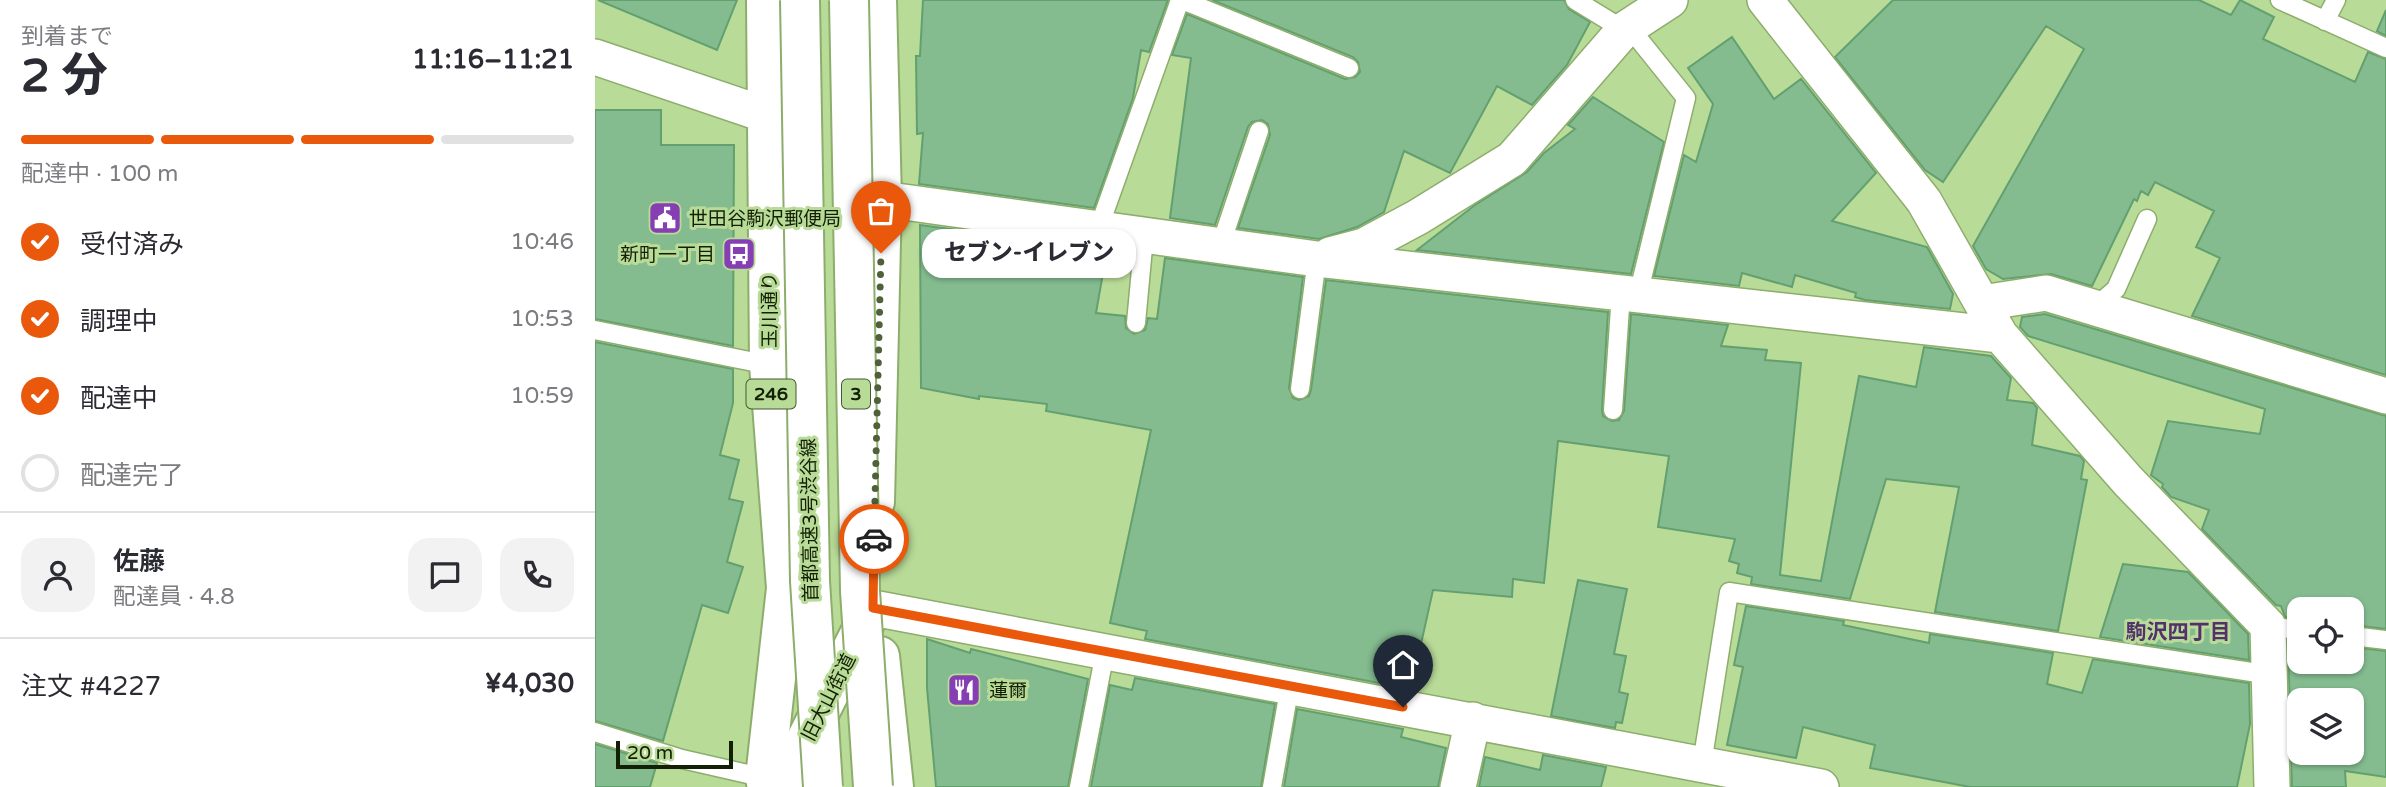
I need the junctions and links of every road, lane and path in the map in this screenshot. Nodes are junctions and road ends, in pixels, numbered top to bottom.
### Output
1 (766, 0) edge
2 (800, 0) edge
3 (849, 0) edge
4 (877, 0) edge
5 (1181, 0) edge
6 (1575, 0) edge
7 (1670, 0) edge
8 (1765, 0) edge
9 (2280, 0) edge
10 (2336, 0) edge
11 (2325, 21) junction
12 (1627, 29) junction
13 (2386, 48) edge
14 (595, 57) edge
15 (1349, 68) dead end
16 (769, 116) junction
17 (1259, 131) dead end
18 (882, 198) junction
19 (2147, 219) dead end
20 (1098, 230) junction
21 (1144, 237) junction
22 (1220, 247) junction
23 (1317, 259) junction
24 (1630, 294) junction
25 (1982, 303) junction
26 (2094, 308) junction
27 (1136, 323) dead end
28 (595, 330) edge
29 (2000, 335) junction
30 (769, 365) junction
31 (1300, 389) dead end
32 (2386, 396) edge
33 (1613, 410) dead end
34 (873, 608) junction
35 (2284, 628) edge
36 (2364, 637) edge
37 (2386, 640) edge
38 (1105, 652) junction
39 (2271, 675) junction
40 (1290, 685) junction
41 (1473, 720) junction
42 (595, 732) edge
43 (1702, 764) junction
44 (771, 784) edge
45 (823, 787) edge
46 (873, 787) edge
47 (894, 787) edge
48 (1079, 787) edge
49 (1272, 787) edge
50 (1458, 787) edge
51 (1821, 787) edge
52 (2272, 787) edge

1 - 16 main road, 玉川通り / 246
2 - 45 main road, 首都高速3号渋谷線, bridge
3 - 46 main road, 3, bridge
4 - 18 main road
5 - 15 lane
5 - 20 lane
6 - 12 lane
7 - 12 street
8 - 25 street
9 - 11 lane
10 - 11 lane
11 - 13 lane
12 - 23 street
12 - 24 lane
14 - 16 street
16 - 30 main road, 玉川通り / 246
17 - 22 lane
18 - 20 street
18 - 34 main road
19 - 26 lane
20 - 21 street
21 - 22 street
21 - 27 lane
22 - 23 street
23 - 24 street
23 - 31 lane
24 - 29 street
24 - 33 lane
25 - 26 street
25 - 29 street
26 - 32 street
28 - 30 lane
29 - 35 street
30 - 44 main road, 玉川通り / 246
34 - 38 street
34 - 44 main road, 旧大山街道
34 - 47 main road
35 - 39 street
36 - 37 lane
38 - 40 street
38 - 48 lane
39 - 43 lane
39 - 52 street
40 - 41 street
40 - 49 lane
41 - 43 street
41 - 50 street
42 - 44 lane
43 - 51 street

